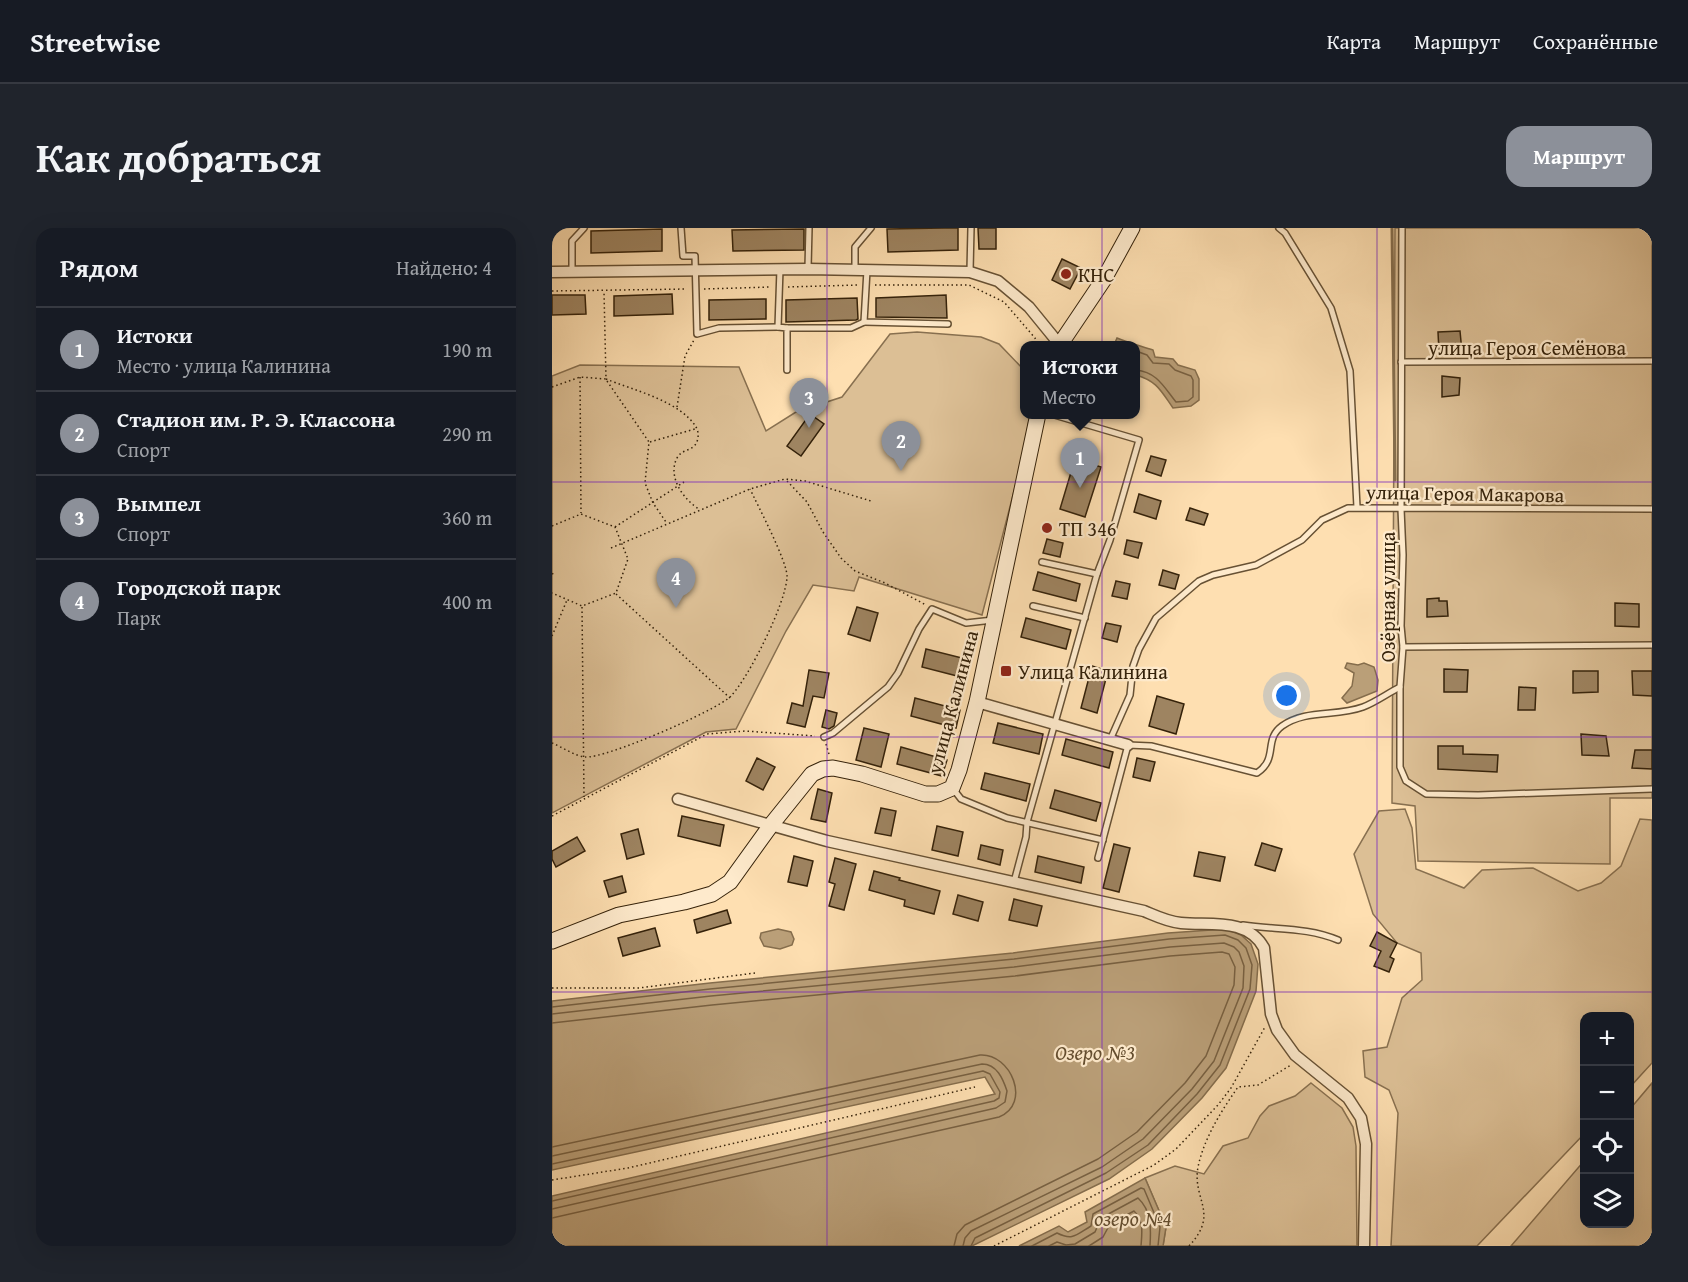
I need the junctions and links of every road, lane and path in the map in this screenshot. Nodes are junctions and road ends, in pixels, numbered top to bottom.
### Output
1 (584, 228) edge
2 (681, 228) edge
3 (808, 228) edge
4 (872, 228) edge
5 (971, 228) edge
6 (1132, 228) edge
7 (1279, 228) edge
8 (1402, 228) edge
9 (780, 269) junction
10 (808, 269) junction
11 (696, 270) junction
12 (855, 270) junction
13 (867, 270) junction
14 (573, 271) junction
15 (552, 272) edge
16 (970, 272) junction
17 (867, 285) junction
18 (780, 287) junction
19 (696, 289) junction
20 (552, 291) edge
21 (603, 291) junction
22 (864, 322) junction
23 (948, 324) dead end
24 (778, 327) junction
25 (787, 328) junction
26 (697, 334) junction
27 (1035, 341) edge
28 (1056, 341) edge
29 (1062, 341) edge
30 (1652, 361) edge
31 (1401, 362) junction
32 (787, 370) dead end
33 (580, 377) junction
34 (606, 379) junction
35 (552, 387) edge
36 (677, 408) junction
37 (1037, 419) edge
38 (1068, 419) edge
39 (695, 429) dead end
40 (649, 442) junction
41 (785, 479) junction
42 (684, 482) dead end
43 (678, 486) junction
44 (750, 489) junction
45 (871, 501) dead end
46 (653, 503) junction
47 (1357, 507) junction
48 (1652, 508) edge
49 (1401, 509) junction
50 (700, 510) junction
51 (581, 514) junction
52 (667, 523) junction
53 (552, 526) edge
54 (615, 527) junction
55 (621, 544) junction
56 (611, 548) dead end
57 (1042, 561) dead end
58 (556, 572) dead end
59 (552, 574) edge
60 (1097, 574) junction
61 (552, 592) edge
62 (616, 593) junction
63 (568, 600) junction
64 (582, 606) junction
65 (1034, 606) dead end
66 (932, 609) junction
67 (1085, 618) junction
68 (996, 619) junction
69 (552, 636) edge
70 (1652, 645) edge
71 (1404, 647) junction
72 (1400, 687) junction
73 (730, 698) junction
74 (977, 702) junction
75 (1054, 723) junction
76 (824, 737) junction
77 (1110, 740) junction
78 (552, 743) edge
79 (1128, 745) junction
80 (584, 758) junction
81 (832, 768) junction
82 (952, 788) junction
83 (1652, 789) edge
84 (585, 797) junction
85 (678, 799) dead end
86 (552, 816) edge
87 (1027, 822) junction
88 (771, 825) junction
89 (1103, 840) junction
90 (1098, 858) dead end
91 (1014, 882) junction
92 (1228, 925) junction
93 (1338, 940) dead end
94 (552, 941) edge
95 (755, 973) dead end
96 (552, 988) edge
97 (1271, 1014) junction
98 (1295, 1055) junction
99 (975, 1088) dead end
100 (552, 1180) edge
101 (994, 1246) edge
102 (1190, 1246) edge
103 (1364, 1246) edge

1 - 14 lane
2 - 11 lane
3 - 10 lane
4 - 12 lane
5 - 16 lane
6 - 29 street
7 - 47 lane
8 - 31 lane, Озёрная улица
9 - 10 street
9 - 11 street
9 - 18 lane
10 - 12 street
11 - 14 street
11 - 19 lane
12 - 13 street
13 - 16 street
13 - 17 lane
14 - 15 street
16 - 28 street
17 - 18 path
17 - 22 lane
17 - 27 path
18 - 19 path
18 - 24 lane
19 - 21 path
19 - 26 lane
20 - 21 path
21 - 34 path
22 - 23 lane
22 - 25 lane
24 - 25 lane
24 - 26 lane
25 - 32 lane
26 - 36 path
30 - 31 lane, улица Героя Семёнова
31 - 49 lane, Озёрная улица
33 - 34 path
33 - 35 path
33 - 51 path
34 - 36 path
34 - 40 path
36 - 43 path
37 - 68 street, улица Калинина
38 - 60 lane
39 - 40 path
40 - 46 path
41 - 44 path
41 - 45 path
41 - 66 path
42 - 43 path
43 - 46 path
43 - 50 path
44 - 50 path
44 - 73 path
46 - 52 path
46 - 54 path
47 - 49 lane, улица Героя Макарова
47 - 77 lane, улица Героя Макарова
48 - 49 lane, улица Героя Макарова
49 - 71 lane, Озёрная улица
50 - 52 path
51 - 53 path
51 - 54 path
52 - 55 path
54 - 55 path
55 - 56 path
55 - 62 path
57 - 60 lane
58 - 59 path
60 - 67 lane
61 - 63 path
62 - 64 path
62 - 73 path
63 - 64 path
63 - 69 path
64 - 80 path
65 - 67 lane
66 - 68 lane
66 - 76 lane
67 - 75 lane
68 - 74 street, улица Калинина
70 - 71 lane
71 - 72 lane, Озёрная улица
72 - 79 lane, Озёрная улица
72 - 83 lane
73 - 80 path
74 - 75 street
74 - 82 street, улица Калинина
75 - 77 street
75 - 87 lane
76 - 81 path
76 - 84 path
77 - 79 street
78 - 80 path
79 - 89 lane
80 - 84 path
81 - 82 street, улица Калинина
81 - 88 street
82 - 87 lane
84 - 86 path
85 - 88 street
87 - 89 lane
87 - 91 lane
88 - 91 street
88 - 94 street
89 - 90 lane
91 - 92 street
92 - 93 lane
92 - 97 street
95 - 96 path
97 - 98 street
97 - 101 path
98 - 102 path
98 - 103 street
99 - 100 path

